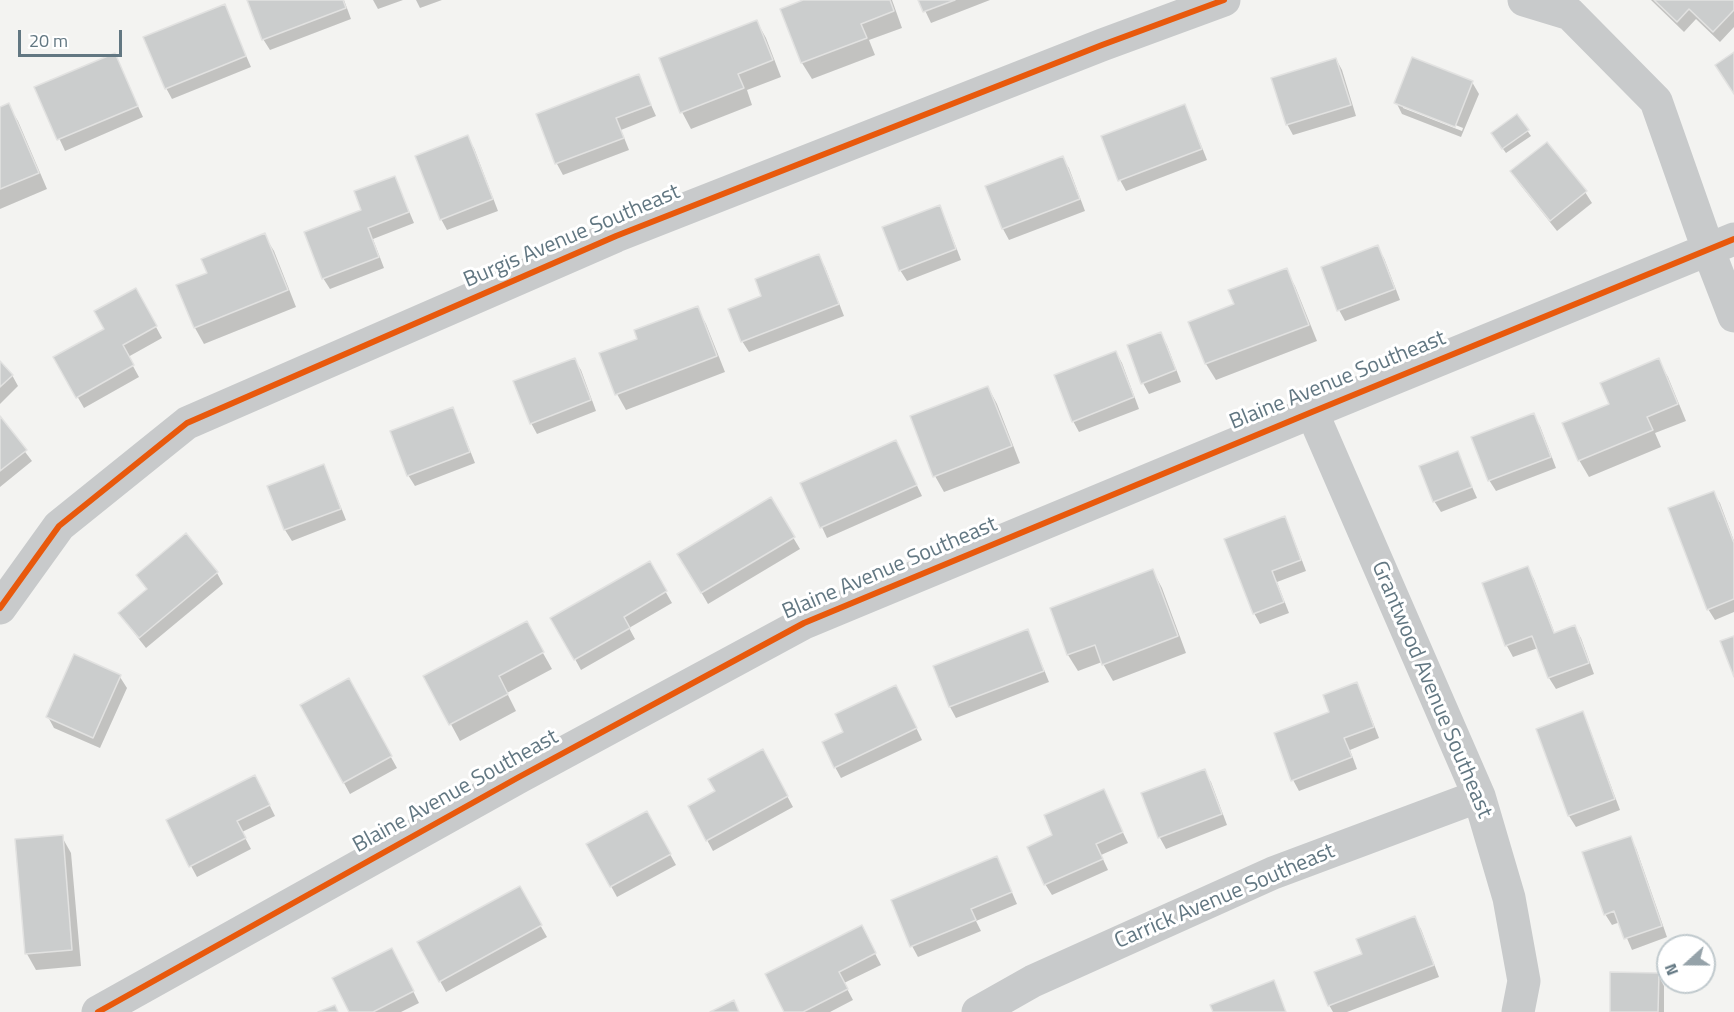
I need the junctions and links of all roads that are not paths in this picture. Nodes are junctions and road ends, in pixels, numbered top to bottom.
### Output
1 (1224, 0) edge
2 (1524, 0) edge
3 (1721, 244) edge
4 (1734, 316) edge
5 (1311, 412) junction
6 (0, 608) edge
7 (1479, 796) junction
8 (98, 1012) edge
9 (978, 1012) edge
10 (1518, 1012) edge

1 - 6 street, Burgis Avenue Southeast
2 - 3 street
3 - 4 street
3 - 5 street, Blaine Avenue Southeast
5 - 7 street, Grantwood Avenue Southeast
5 - 8 street, Blaine Avenue Southeast
7 - 9 street, Carrick Avenue Southeast
7 - 10 street, Grantwood Avenue Southeast

